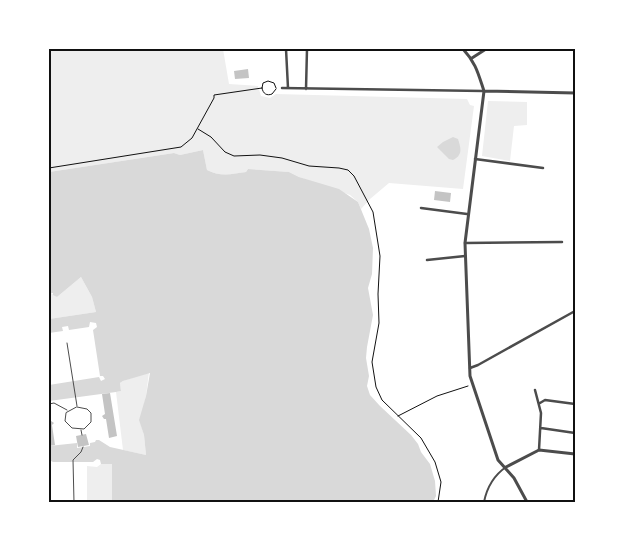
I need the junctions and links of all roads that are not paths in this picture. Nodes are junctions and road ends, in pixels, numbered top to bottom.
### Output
1 (286, 49) edge
2 (307, 49) edge
3 (463, 49) edge
4 (486, 49) edge
5 (472, 58) junction
6 (282, 88) dead end
7 (288, 88) junction
8 (306, 89) junction
9 (484, 91) junction
10 (575, 93) edge
11 (475, 159) junction
12 (542, 168) dead end
13 (421, 208) dead end
14 (467, 214) junction
15 (465, 242) junction
16 (562, 242) dead end
17 (465, 256) junction
18 (427, 260) dead end
19 (575, 311) edge
20 (67, 343) dead end
21 (470, 368) junction
22 (536, 390) dead end
23 (540, 403) junction
24 (49, 404) edge
25 (575, 404) edge
26 (77, 407) junction
27 (68, 411) junction
28 (540, 428) junction
29 (81, 429) junction
30 (575, 433) edge
31 (82, 435) dead end
32 (83, 447) dead end
33 (539, 450) junction
34 (575, 454) edge
35 (506, 467) junction
36 (74, 502) edge
37 (484, 502) edge
38 (527, 502) edge

1 - 7 street
2 - 8 street
3 - 5 street
4 - 5 street
5 - 9 street
6 - 7 street
7 - 8 street
8 - 9 street
9 - 10 street
9 - 11 street
11 - 12 street
11 - 14 street
13 - 14 street
14 - 15 street
15 - 16 street
15 - 17 street
17 - 18 street
17 - 21 street
19 - 21 street
20 - 26 lane
21 - 35 street
22 - 23 street
23 - 25 street
23 - 28 street
24 - 27 lane
26 - 27 lane
26 - 29 lane
27 - 29 lane
28 - 30 street
28 - 33 street
29 - 31 lane
32 - 36 lane
33 - 34 street
33 - 35 street
35 - 37 street
35 - 38 street

